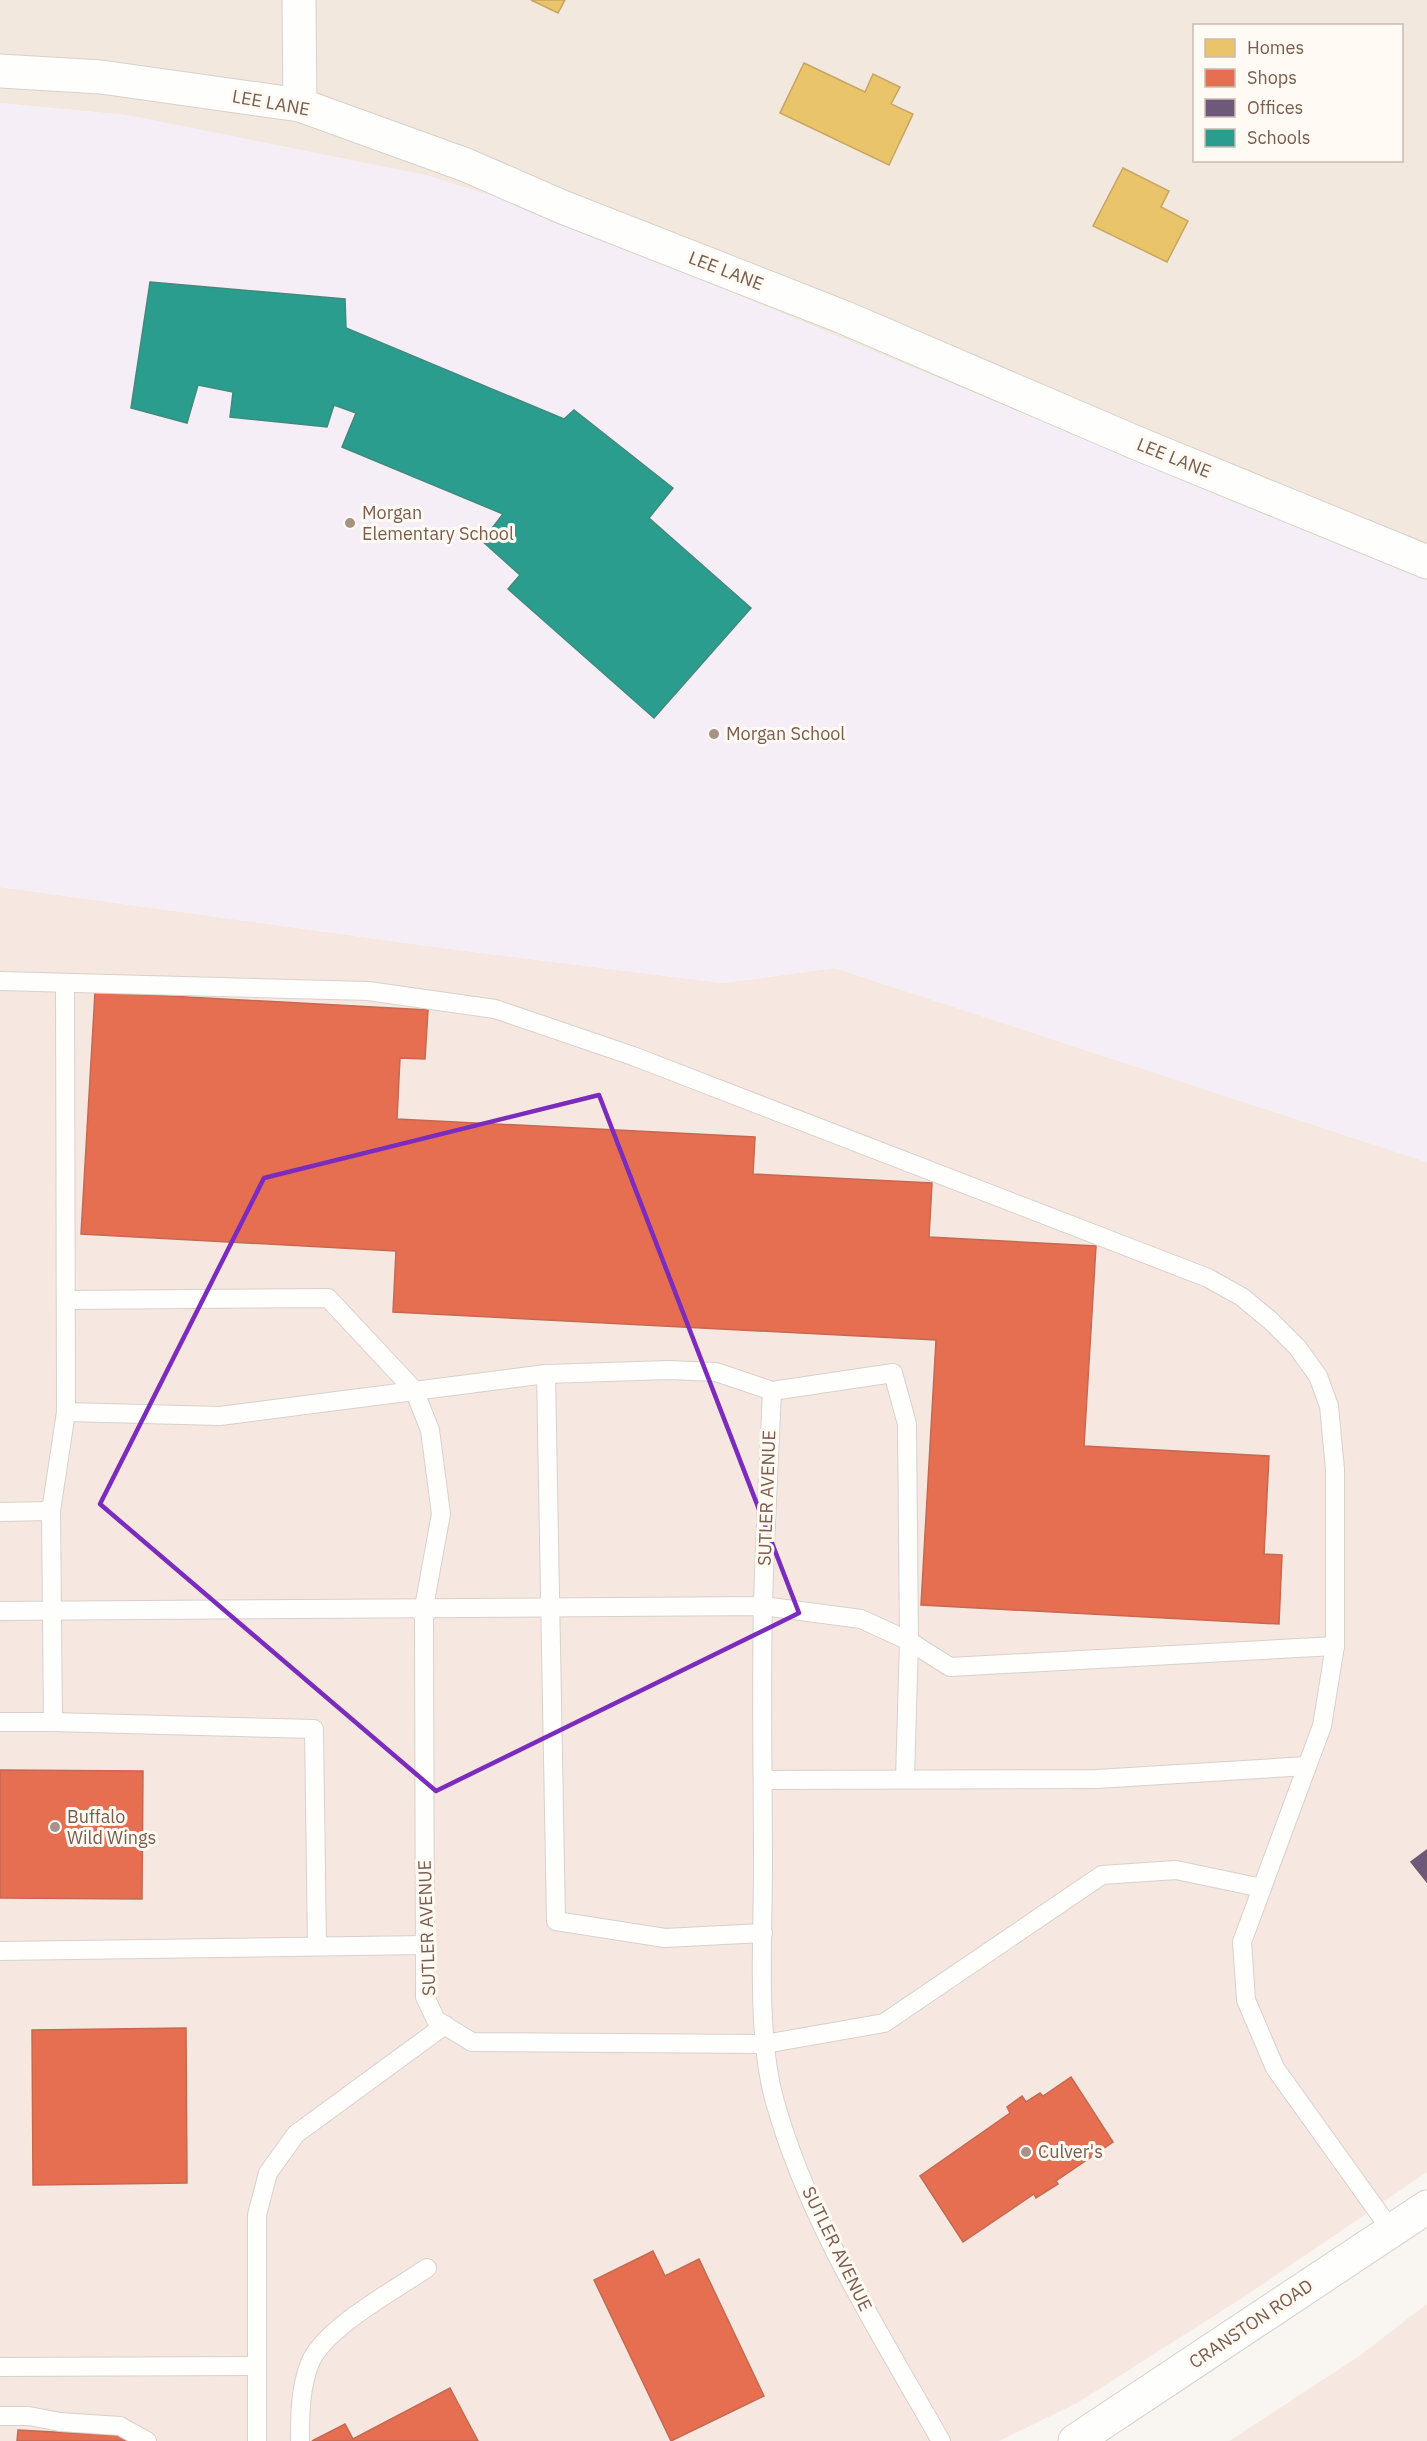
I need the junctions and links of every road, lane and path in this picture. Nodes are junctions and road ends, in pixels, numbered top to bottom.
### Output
1 (299, 0) edge
2 (0, 71) edge
3 (300, 105) junction
4 (1427, 562) edge
5 (0, 981) edge
6 (65, 983) junction
7 (66, 1300) junction
8 (546, 1374) junction
9 (414, 1390) junction
10 (772, 1391) junction
11 (66, 1412) junction
12 (51, 1511) junction
13 (0, 1512) edge
14 (552, 1606) junction
15 (763, 1606) junction
16 (424, 1607) junction
17 (51, 1610) junction
18 (0, 1611) edge
19 (909, 1641) junction
20 (1335, 1646) junction
21 (0, 1722) edge
22 (53, 1722) junction
23 (1307, 1766) junction
24 (905, 1778) junction
25 (763, 1780) junction
26 (1262, 1888) junction
27 (763, 1933) junction
28 (425, 1945) junction
29 (317, 1946) junction
30 (0, 1951) edge
31 (445, 2025) junction
32 (765, 2044) junction
33 (1427, 2207) edge
34 (1391, 2230) junction
35 (427, 2268) dead end
36 (256, 2366) junction
37 (0, 2367) edge
38 (0, 2416) edge
39 (147, 2441) edge
40 (256, 2441) edge
41 (300, 2441) edge
42 (941, 2441) edge
43 (1075, 2441) edge

1 - 3 street
2 - 3 street, LEE LANE
3 - 4 street, LEE LANE
5 - 6 lane
6 - 7 lane
6 - 20 lane
7 - 9 lane
7 - 11 lane
8 - 9 lane
8 - 10 lane
8 - 14 lane
9 - 11 lane
9 - 16 lane, SUTLER AVENUE
10 - 15 lane, SUTLER AVENUE
10 - 19 lane
11 - 12 lane
12 - 13 lane
12 - 17 lane
14 - 15 lane
14 - 16 lane
14 - 27 lane
15 - 19 lane
15 - 25 lane, SUTLER AVENUE
16 - 17 lane
16 - 28 lane, SUTLER AVENUE
17 - 18 lane
17 - 22 lane
19 - 20 lane
19 - 24 lane
20 - 23 lane
21 - 22 lane
22 - 29 lane
23 - 24 lane
23 - 26 lane
24 - 25 lane
25 - 27 lane, SUTLER AVENUE
26 - 32 lane
26 - 34 lane
27 - 32 lane, SUTLER AVENUE
28 - 29 lane
28 - 31 lane, SUTLER AVENUE
29 - 30 lane
31 - 32 lane, SUTLER AVENUE
31 - 36 lane
32 - 42 lane, SUTLER AVENUE
33 - 34 street, CRANSTON ROAD
34 - 43 street, CRANSTON ROAD
35 - 41 lane
36 - 37 lane
36 - 40 lane
38 - 39 lane

